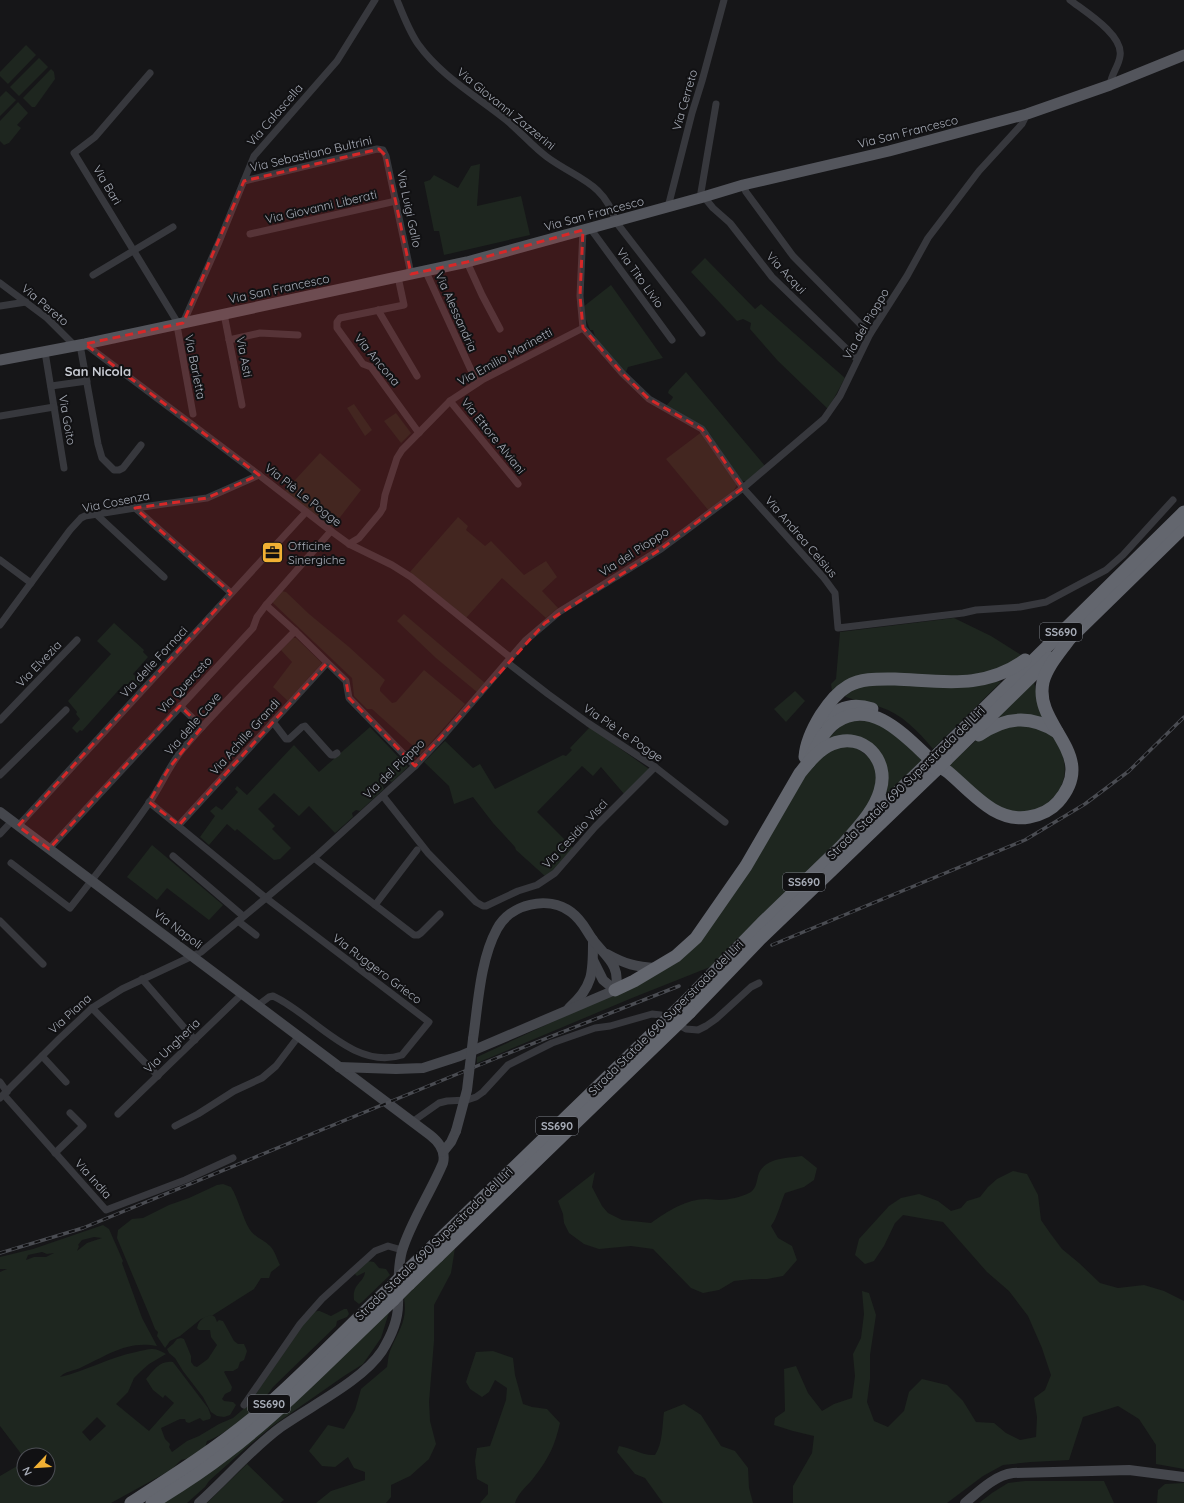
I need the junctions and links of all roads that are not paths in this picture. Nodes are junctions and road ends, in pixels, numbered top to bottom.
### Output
1 (375, 0) edge
2 (397, 0) edge
3 (724, 0) edge
4 (1070, 0) edge
5 (1184, 54) edge
6 (150, 73) dead end
7 (1110, 85) junction
8 (716, 104) dead end
9 (1027, 114) junction
10 (383, 150) joint
11 (244, 181) junction
12 (743, 185) junction
13 (702, 198) junction
14 (396, 201) junction
15 (668, 207) junction
16 (616, 222) junction
17 (173, 227) dead end
18 (586, 229) junction
19 (250, 234) dead end
20 (134, 251) junction
21 (467, 262) junction
22 (426, 272) junction
23 (411, 274) junction
24 (93, 275) dead end
25 (398, 277) junction
26 (0, 283) edge
27 (26, 302) junction
28 (0, 306) edge
29 (378, 310) junction
30 (224, 314) junction
31 (180, 324) junction
32 (583, 328) junction
33 (500, 329) dead end
34 (702, 333) dead end
35 (870, 334) junction
36 (298, 335) dead end
37 (229, 340) junction
38 (672, 340) dead end
39 (80, 345) junction
40 (45, 352) junction
41 (857, 359) junction
42 (0, 360) edge
43 (417, 376) dead end
44 (87, 380) junction
45 (476, 383) junction
46 (50, 386) junction
47 (450, 401) junction
48 (242, 405) dead end
49 (54, 407) junction
50 (193, 414) dead end
51 (0, 416) edge
52 (419, 432) junction
53 (142, 445) dead end
54 (64, 468) dead end
55 (259, 475) junction
56 (518, 484) dead end
57 (743, 488) junction
58 (1173, 500) dead end
59 (135, 508) junction
60 (306, 512) junction
61 (1184, 512) edge
62 (97, 515) junction
63 (1184, 527) edge
64 (331, 531) junction
65 (348, 544) junction
66 (0, 560) edge
67 (164, 577) dead end
68 (31, 583) junction
69 (231, 594) junction
70 (266, 605) junction
71 (0, 625) edge
72 (295, 631) junction
73 (1069, 632) junction
74 (77, 640) dead end
75 (510, 660) junction
76 (327, 663) junction
77 (180, 706) junction
78 (66, 710) dead end
79 (0, 720) edge
80 (273, 722) junction
81 (202, 727) junction
82 (1057, 732) junction
83 (337, 753) dead end
84 (807, 759) junction
85 (939, 764) junction
86 (415, 766) junction
87 (655, 768) junction
88 (0, 774) edge
89 (383, 796) junction
90 (149, 802) junction
91 (0, 812) edge
92 (725, 822) dead end
93 (15, 824) junction
94 (179, 825) junction
95 (0, 834) edge
96 (842, 846) junction
97 (49, 849) junction
98 (417, 850) dead end
99 (173, 856) dead end
100 (314, 858) junction
101 (11, 863) dead end
102 (92, 881) junction
103 (266, 898) junction
104 (375, 905) junction
105 (440, 914) dead end
106 (240, 919) junction
107 (0, 921) edge
108 (256, 935) dead end
109 (593, 940) junction
110 (606, 954) junction
111 (192, 956) junction
112 (593, 960) junction
113 (43, 964) dead end
114 (656, 968) junction
115 (142, 980) junction
116 (759, 983) dead end
117 (614, 990) junction
118 (242, 994) junction
119 (258, 1006) junction
120 (92, 1008) junction
121 (686, 1008) junction
122 (566, 1012) junction
123 (298, 1037) junction
124 (195, 1040) junction
125 (42, 1056) junction
126 (339, 1067) junction
127 (158, 1076) junction
128 (0, 1082) edge
129 (66, 1082) dead end
130 (4, 1095) edge
131 (70, 1113) dead end
132 (118, 1114) dead end
133 (412, 1122) junction
134 (175, 1126) dead end
135 (443, 1152) junction
136 (55, 1153) junction
137 (233, 1158) dead end
138 (402, 1250) junction
139 (434, 1252) junction
140 (244, 1405) dead end
141 (1184, 1477) edge
142 (131, 1503) edge
143 (152, 1503) edge
144 (199, 1503) edge
145 (965, 1503) edge

1 - 11 street, Via Calascella
2 - 16 street, Via Giovanni Zazzerini
3 - 15 street, Via Cerreto
4 - 7 street
5 - 7 main road, Via San Francesco
6 - 20 street, Via Bari
7 - 9 main road, Via San Francesco
8 - 13 street
9 - 12 main road, Via San Francesco
9 - 35 street, Via del Pioppo
10 - 11 street, Via Sebastiano Bultrini
10 - 14 street, Via Luigi Gallo
11 - 31 street, Via Calascella
12 - 13 main road, Via San Francesco
12 - 35 street
13 - 15 main road, Via San Francesco
13 - 41 street, Via Acqui
14 - 19 street, Via Giovanni Liberati
14 - 23 street, Via Luigi Gallo
15 - 16 main road, Via San Francesco
16 - 18 main road, Via San Francesco
16 - 34 street
17 - 20 street
18 - 21 main road, Via San Francesco
18 - 32 street
18 - 38 street, Via Tito Livio
20 - 24 street
20 - 31 street, Via Bari
21 - 22 main road, Via San Francesco
21 - 33 street
22 - 23 main road, Via San Francesco
22 - 45 street, Via Alessandria
23 - 25 main road, Via San Francesco
25 - 29 street, Via Ancona
25 - 30 main road, Via San Francesco
26 - 27 street, Via Pereto
27 - 28 street
27 - 39 street, Via Pereto
29 - 43 street
29 - 52 street, Via Ancona
30 - 31 main road, Via San Francesco
30 - 37 street, Via Asti
31 - 39 main road, Via San Francesco
31 - 50 street, Via Barletta
32 - 45 street, Via Emilio Marinetti
32 - 57 street, Via Andrea Celsius
35 - 41 street, Via del Pioppo
36 - 37 street
37 - 48 street, Via Asti
39 - 40 main road, Via San Francesco
39 - 44 street
39 - 55 street, Via Piè Le Pogge
40 - 42 main road, Via San Francesco
40 - 46 street, Via Goito
41 - 57 street, Via del Pioppo
44 - 46 street
44 - 53 street
45 - 47 street, Via Emilio Marinetti
46 - 49 street, Via Goito
47 - 52 street, Via Emilio Marinetti
47 - 56 street, Via Ettore Alviani
49 - 51 street
49 - 54 street, Via Goito
52 - 65 street, Via Emilio Marinetti
55 - 59 street, Via Cosenza
55 - 60 street, Via Piè Le Pogge
57 - 58 street, Via Andrea Celsius
57 - 75 street, Via del Pioppo
59 - 62 street, Via Cosenza
59 - 69 street
60 - 64 street, Via Piè Le Pogge
60 - 69 street, Via delle Fornaci
61 - 73 highway, Strada Statale 690 Superstrada del Liri / SS690
62 - 67 street
62 - 68 street, Via Cosenza
63 - 73 highway, Strada Statale 690 Superstrada del Liri / SS690
64 - 65 street, Via Piè Le Pogge
64 - 70 street, Via Querceto
65 - 75 street, Via Piè Le Pogge
66 - 68 street
68 - 71 street, Via Cosenza
69 - 93 street, Via delle Fornaci
70 - 72 street
70 - 77 street, Via Querceto
72 - 76 street
72 - 81 street, Via delle Cave
73 - 82 highway
73 - 84 highway
73 - 85 highway, Strada Statale 690 Superstrada del Liri / SS690
74 - 79 street, Via Elvezia
75 - 86 street, Via del Pioppo
75 - 87 street, Via Piè Le Pogge
76 - 80 street, Via Achille Grandi
76 - 86 street
77 - 81 street
77 - 97 street, Via Querceto
78 - 88 street
80 - 83 street
80 - 94 street, Via Achille Grandi
81 - 90 street, Via delle Cave
82 - 85 highway
82 - 85 highway
84 - 85 highway
84 - 96 highway
84 - 114 highway
85 - 96 highway, Strada Statale 690 Superstrada del Liri / SS690
85 - 121 highway, Strada Statale 690 Superstrada del Liri / SS690
86 - 89 street, Via del Pioppo
87 - 89 street, Via Cesidio Visci
87 - 92 street, Via Piè Le Pogge
89 - 100 street, Via del Pioppo
90 - 94 street, Via Ruggero Grieco
90 - 102 street, Via delle Cave
91 - 93 main road, Via Napoli
93 - 95 street, Via delle Fornaci
93 - 97 main road, Via Napoli
94 - 103 street, Via Ruggero Grieco
96 - 121 highway, Strada Statale 690 Superstrada del Liri / SS690
97 - 102 main road, Via Napoli
98 - 104 street
99 - 106 street
100 - 103 street, Via del Pioppo
100 - 104 street
101 - 102 street, Via delle Cave
102 - 111 main road, Via Napoli
103 - 106 street, Via del Pioppo
103 - 119 street, Via Ruggero Grieco
104 - 105 street
106 - 108 street
106 - 111 street, Via del Pioppo
107 - 113 street
109 - 110 main road
109 - 112 main road
109 - 135 main road, bridge
110 - 114 main road
110 - 117 main road
111 - 115 street, Via Piana
111 - 118 main road, Via Napoli
112 - 117 main road
112 - 122 main road
114 - 117 highway
115 - 120 street, Via Piana
115 - 124 street
116 - 133 street
117 - 122 main road
118 - 119 main road, Via Napoli
118 - 124 street, Via Ungheria
119 - 123 main road, Via Napoli
120 - 125 street, Via Piana
120 - 127 street
121 - 139 highway, Strada Statale 690 Superstrada del Liri / SS690, bridge
122 - 126 main road
123 - 126 main road, Via Napoli
123 - 134 street
124 - 127 street, Via Ungheria
125 - 129 street
125 - 130 street, Via Piana
126 - 133 main road, Via Napoli
127 - 132 street, Via Ungheria
128 - 130 street, Via India
130 - 136 street, Via India
131 - 136 street
133 - 135 main road, Via Napoli
135 - 138 main road
136 - 137 street, Via India
138 - 140 street
138 - 144 main road
139 - 142 highway, Strada Statale 690 Superstrada del Liri / SS690, bridge
139 - 143 highway, Strada Statale 690 Superstrada del Liri / SS690, bridge
141 - 145 main road

